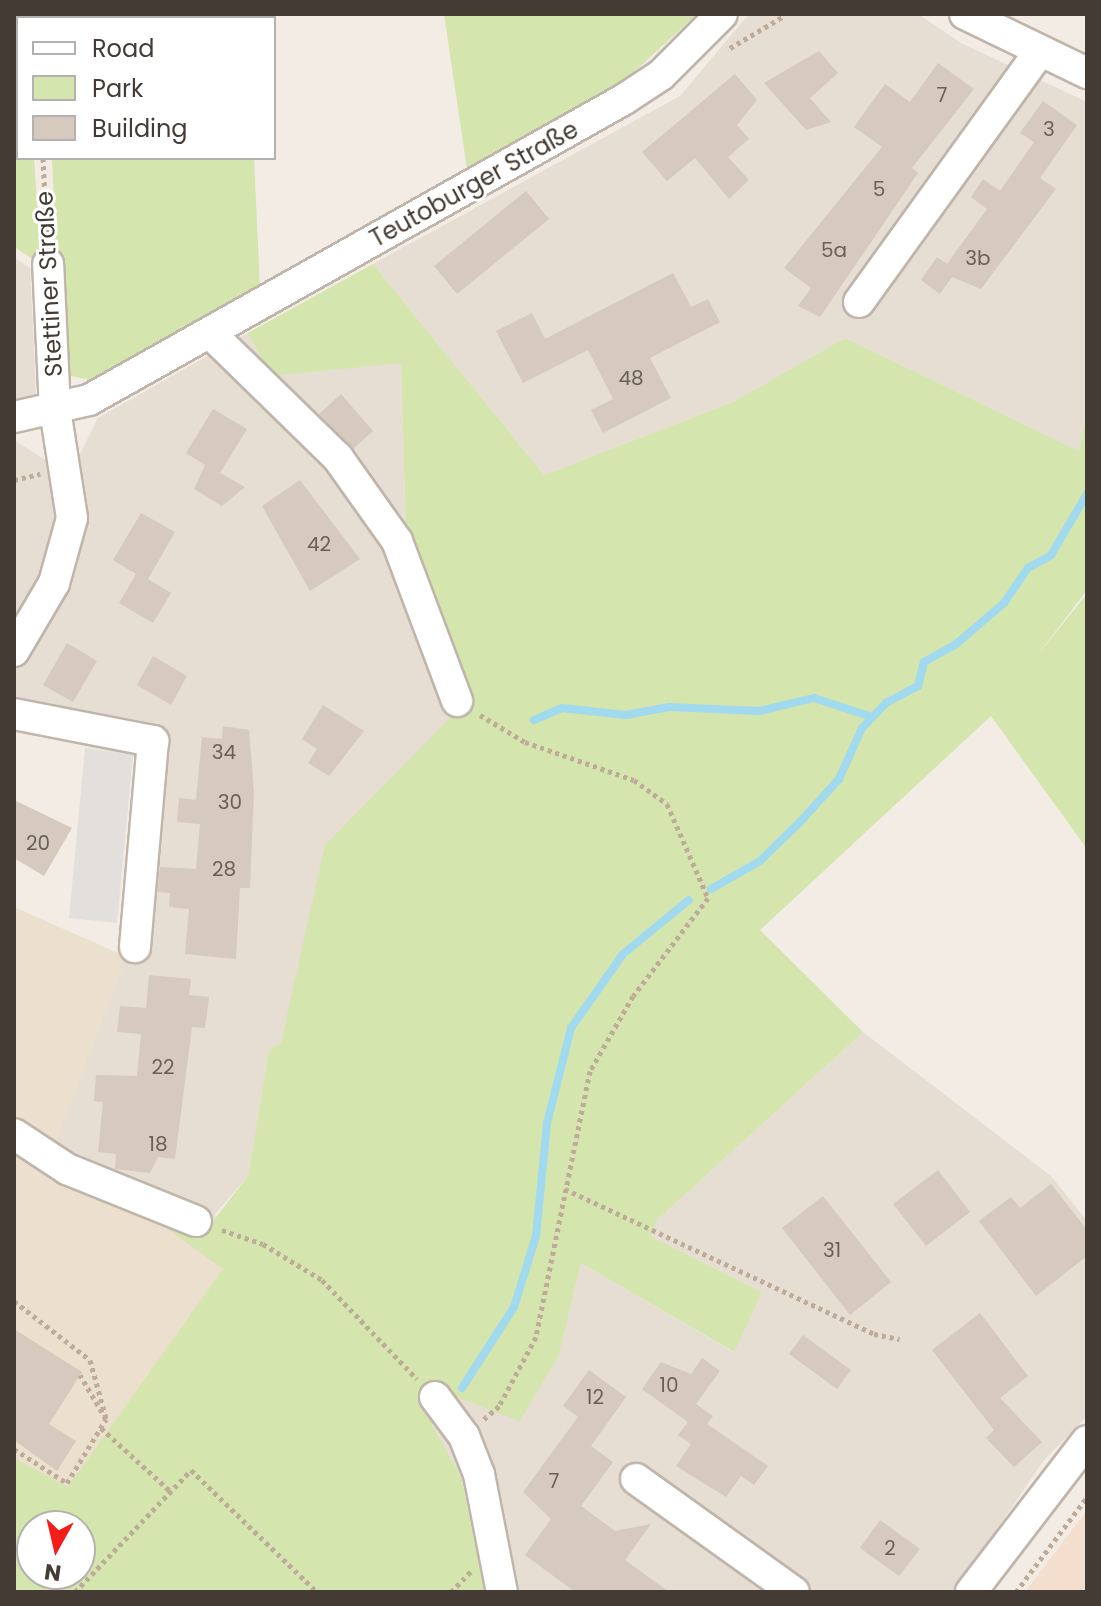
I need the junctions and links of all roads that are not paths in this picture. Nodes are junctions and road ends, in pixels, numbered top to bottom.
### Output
1 (722, 14) edge
2 (965, 14) edge
3 (1040, 51) junction
4 (1087, 73) edge
5 (48, 264) road end
6 (859, 302) dead end
7 (210, 333) junction
8 (55, 410) junction
9 (14, 417) edge
10 (14, 651) edge
11 (457, 701) road end
12 (14, 714) edge
13 (135, 947) dead end
14 (14, 1134) edge
15 (196, 1221) road end
16 (435, 1397) road end
17 (1087, 1441) edge
18 (636, 1479) dead end
19 (502, 1592) edge
20 (794, 1592) edge
21 (971, 1592) edge

1 - 7 street, Teutoburger Straße
2 - 3 street
3 - 4 street
3 - 6 street
5 - 8 street, Stettiner Straße
7 - 8 street, Teutoburger Straße
7 - 11 street
8 - 9 street, Teutoburger Straße
8 - 10 street
12 - 13 street
14 - 15 street
16 - 19 street
17 - 21 street
18 - 20 street

